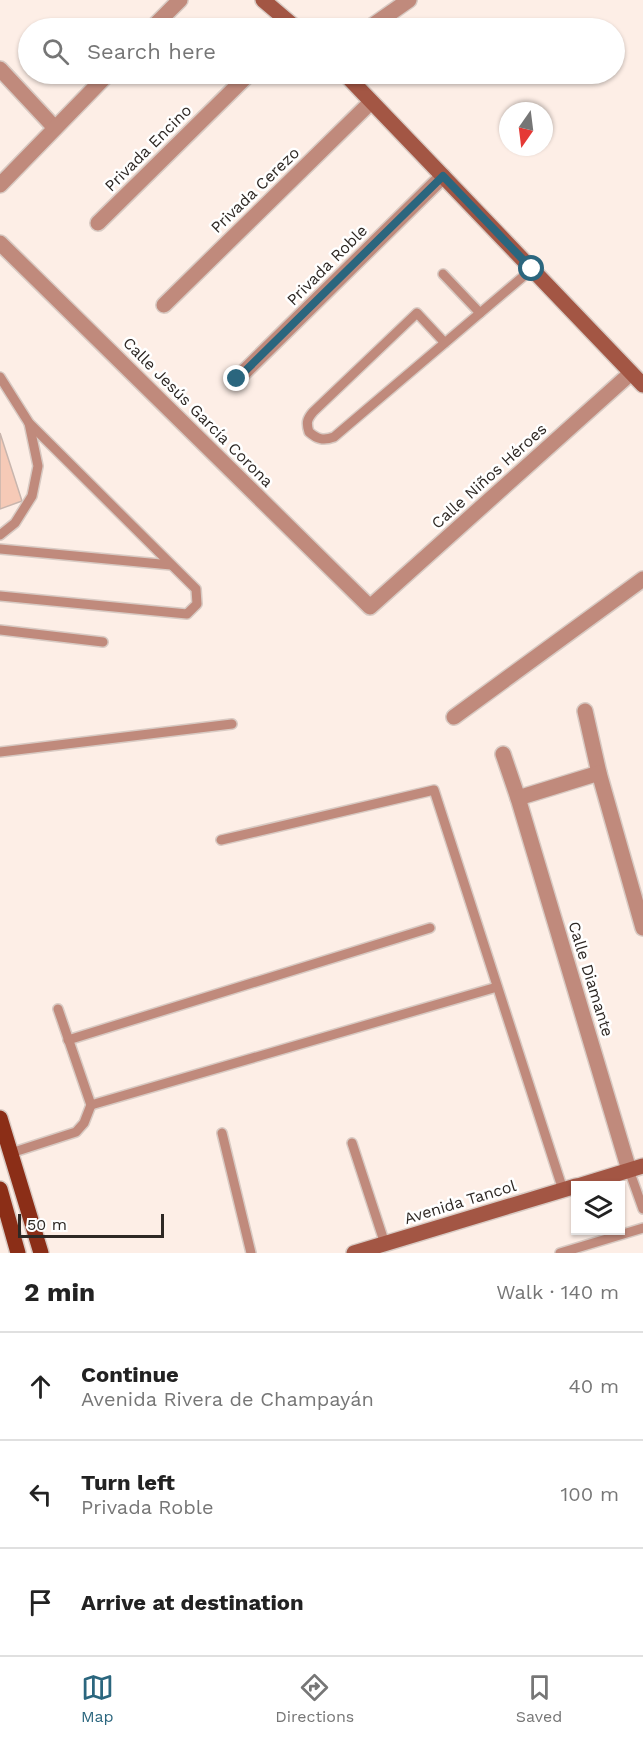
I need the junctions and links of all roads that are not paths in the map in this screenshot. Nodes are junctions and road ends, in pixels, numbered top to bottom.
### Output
1 (180, 0) edge
2 (263, 0) edge
3 (409, 0) edge
4 (162, 18) edge
5 (284, 18) edge
6 (383, 18) edge
7 (0, 69) edge
8 (98, 84) edge
9 (239, 84) edge
10 (354, 84) edge
11 (371, 102) junction
12 (55, 128) junction
13 (443, 176) junction
14 (0, 185) edge
15 (98, 223) dead end
16 (0, 243) edge
17 (532, 269) junction
18 (443, 274) dead end
19 (164, 305) dead end
20 (480, 313) junction
21 (445, 343) junction
22 (631, 373) junction
23 (0, 377) edge
24 (237, 379) dead end
25 (643, 385) edge
26 (29, 423) junction
27 (0, 535) edge
28 (0, 549) edge
29 (171, 565) junction
30 (643, 579) edge
31 (0, 596) edge
32 (370, 607) joint
33 (0, 630) edge
34 (103, 642) dead end
35 (585, 711) dead end
36 (454, 717) dead end
37 (232, 724) dead end
38 (0, 752) edge
39 (503, 754) dead end
40 (599, 773) junction
41 (518, 798) junction
42 (221, 840) dead end
43 (430, 928) dead end
44 (643, 928) edge
45 (497, 987) junction
46 (58, 1009) dead end
47 (69, 1040) junction
48 (91, 1105) junction
49 (0, 1118) edge
50 (222, 1133) dead end
51 (352, 1143) dead end
52 (10, 1154) junction
53 (636, 1168) edge
54 (592, 1181) edge
55 (571, 1184) edge
56 (571, 1187) edge
57 (0, 1189) edge
58 (643, 1209) edge
59 (643, 1228) edge
60 (385, 1244) junction
61 (18, 1253) edge
62 (40, 1253) edge
63 (251, 1253) edge
64 (354, 1253) edge
65 (560, 1253) edge

1 - 4 street
2 - 5 street
3 - 6 street
7 - 12 street
8 - 12 street
9 - 15 street, Privada Encino
10 - 11 street
11 - 13 street
11 - 19 street, Privada Cerezo
12 - 14 street
13 - 17 street
13 - 24 street, Privada Roble
16 - 32 street, Calle Jesús García Corona
17 - 20 lane
17 - 22 street
18 - 20 lane
20 - 21 lane
21 - 21 lane
22 - 25 street
22 - 32 street, Calle Niños Héroes
23 - 26 lane
26 - 27 lane
26 - 29 lane
28 - 29 lane
29 - 31 lane
30 - 36 street
33 - 34 lane
35 - 40 street
37 - 38 lane
39 - 41 street, Calle Diamante
40 - 41 street
40 - 44 street
41 - 53 street, Calle Diamante
42 - 45 lane
43 - 47 lane
45 - 48 lane
45 - 55 lane
46 - 47 lane
47 - 48 lane
48 - 52 lane
49 - 52 main road
50 - 63 lane
51 - 60 lane
52 - 62 main road
53 - 54 street, Avenida Tancol
53 - 58 lane
56 - 60 street, Avenida Tancol
57 - 61 main road
59 - 65 lane
60 - 64 street, Avenida Tancol

